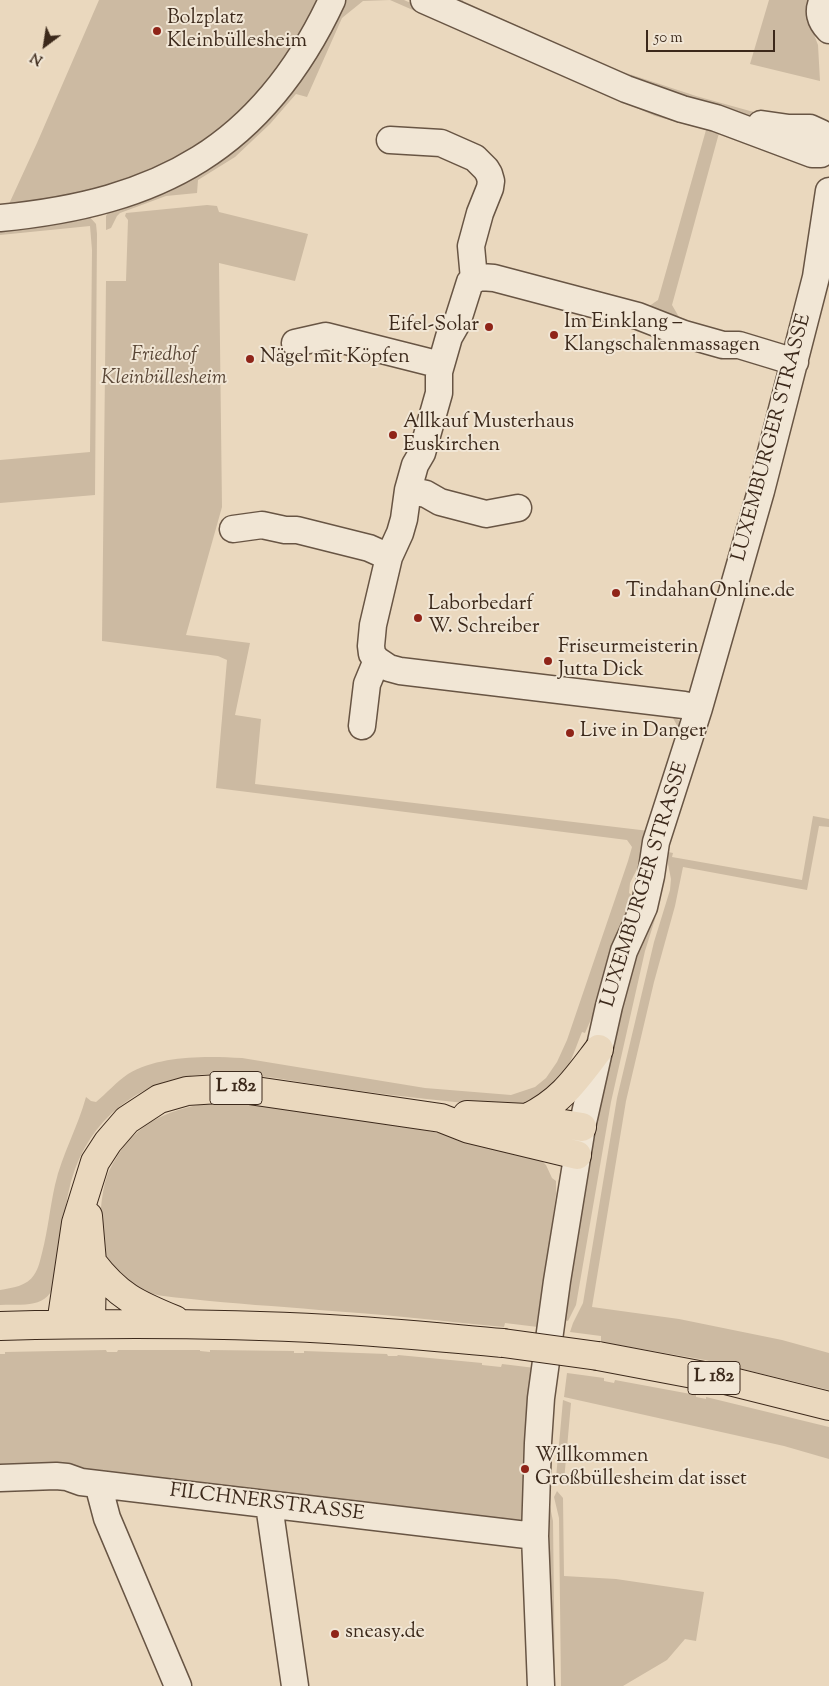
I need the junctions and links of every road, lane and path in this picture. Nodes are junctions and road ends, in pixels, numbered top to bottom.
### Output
1 (332, 0) edge
2 (424, 0) edge
3 (824, 0) edge
4 (828, 33) edge
5 (716, 118) junction
6 (390, 140) dead end
7 (829, 143) edge
8 (829, 149) edge
9 (829, 191) edge
10 (0, 218) edge
11 (471, 283) junction
12 (295, 343) dead end
13 (795, 362) junction
14 (441, 365) junction
15 (408, 490) junction
16 (518, 508) dead end
17 (233, 530) dead end
18 (389, 557) junction
19 (377, 660) junction
20 (699, 708) junction
21 (362, 726) dead end
22 (599, 1050) junction
23 (441, 1118) junction
24 (527, 1118) junction
25 (582, 1127) junction
26 (577, 1155) junction
27 (84, 1199) junction
28 (92, 1262) junction
29 (61, 1324) junction
30 (91, 1324) junction
31 (186, 1325) junction
32 (0, 1326) edge
33 (829, 1406) edge
34 (0, 1478) edge
35 (98, 1484) junction
36 (269, 1505) junction
37 (535, 1536) junction
38 (178, 1686) edge
39 (295, 1686) edge
40 (541, 1686) edge

1 - 10 street
2 - 5 street
3 - 4 street
5 - 7 street
5 - 8 street
6 - 11 street
9 - 13 street, LUXEMBURGER STRASSE
11 - 13 street
11 - 14 street
12 - 14 street
13 - 20 street, LUXEMBURGER STRASSE
14 - 15 street
15 - 16 street
15 - 18 street
17 - 18 street
18 - 19 street
19 - 20 street
19 - 21 street
20 - 22 street, LUXEMBURGER STRASSE
22 - 24 main road
22 - 25 street, LUXEMBURGER STRASSE
23 - 24 main road, L 182
23 - 26 main road, L 182
23 - 27 main road, L 182
24 - 25 main road, L 182
25 - 26 street, LUXEMBURGER STRASSE
26 - 37 street, LUXEMBURGER STRASSE
27 - 28 main road, L 182
27 - 29 main road, L 182
28 - 30 main road, L 182
28 - 31 main road, L 182
29 - 30 main road, L 182
29 - 32 main road, L 182
30 - 31 main road, L 182
31 - 33 main road, L 182, bridge
34 - 35 street, FILCHNERSTRASSE
35 - 36 street, FILCHNERSTRASSE
35 - 38 street
36 - 37 street, FILCHNERSTRASSE
36 - 39 street
37 - 40 street, LUXEMBURGER STRASSE

